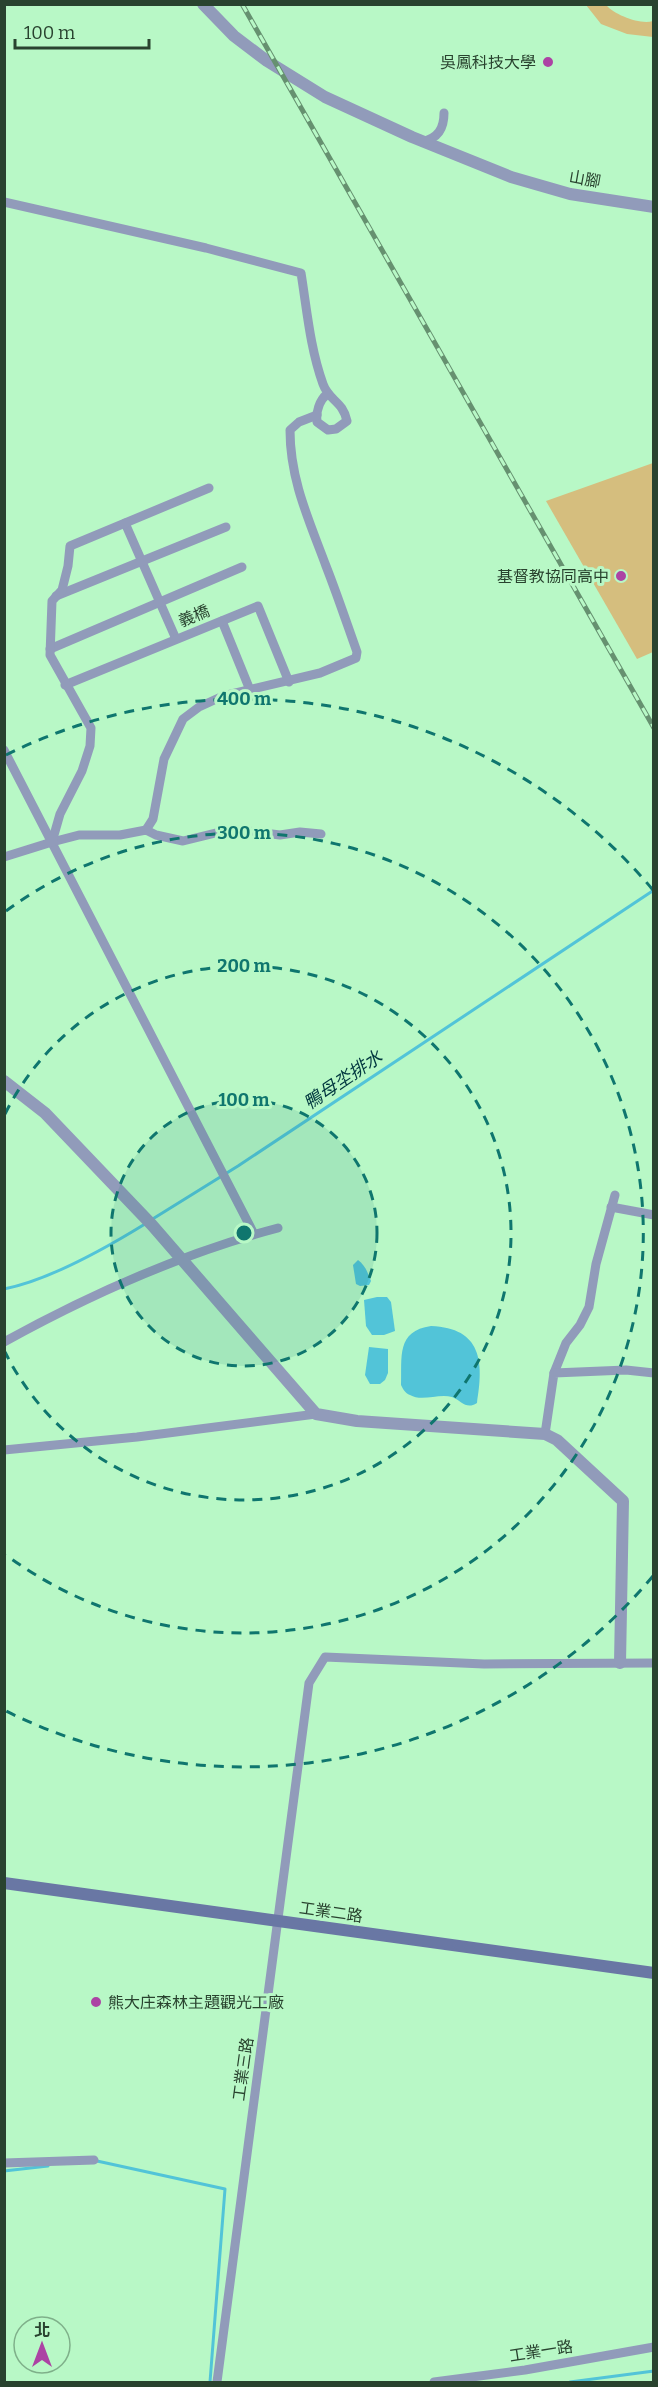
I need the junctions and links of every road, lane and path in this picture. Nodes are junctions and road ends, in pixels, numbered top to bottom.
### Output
1 (203, 4) edge
2 (444, 113) dead end
3 (417, 139) junction
4 (4, 202) edge
5 (654, 207) edge
6 (327, 394) junction
7 (317, 415) junction
8 (209, 488) dead end
9 (125, 524) junction
10 (226, 526) dead end
11 (142, 562) junction
12 (242, 567) dead end
13 (56, 596) junction
14 (159, 601) junction
15 (222, 621) junction
16 (176, 639) junction
17 (50, 649) junction
18 (289, 682) junction
19 (65, 685) junction
20 (250, 690) junction
21 (4, 750) edge
22 (146, 830) junction
23 (321, 834) dead end
24 (52, 842) junction
25 (4, 857) edge
26 (4, 1081) edge
27 (615, 1195) dead end
28 (612, 1208) junction
29 (654, 1215) edge
30 (278, 1228) dead end
31 (254, 1234) junction
32 (182, 1259) junction
33 (4, 1342) edge
34 (554, 1373) junction
35 (654, 1373) edge
36 (316, 1414) junction
37 (545, 1434) junction
38 (4, 1450) edge
39 (621, 1663) junction
40 (654, 1663) edge
41 (4, 1883) edge
42 (279, 1922) junction
43 (654, 1973) edge
44 (94, 2160) dead end
45 (4, 2163) edge
46 (654, 2347) edge
47 (216, 2382) edge
48 (434, 2382) edge

1 - 3 street, 山腳
2 - 3 street
3 - 5 street, 山腳
4 - 6 street
6 - 7 street
6 - 7 street
7 - 18 street
8 - 9 street
9 - 11 street
9 - 13 street
10 - 11 street
11 - 13 street
11 - 14 street
12 - 14 street, 義橋
13 - 17 street
14 - 16 street
14 - 17 street, 義橋
15 - 16 street, 義橋
15 - 18 street, 義橋
15 - 20 street
16 - 19 street, 義橋
17 - 19 street
18 - 20 street
19 - 24 street
20 - 22 street
21 - 24 street
22 - 23 street
22 - 24 street
24 - 25 street
24 - 31 street
26 - 32 street
27 - 28 street
28 - 29 street
28 - 34 street
30 - 31 street
31 - 32 street
32 - 33 street
32 - 36 street
34 - 35 street
34 - 37 street
36 - 37 street
36 - 38 street
37 - 39 street
39 - 40 street
39 - 42 street, 工業三路
41 - 42 main road, 工業二路
42 - 43 main road, 工業二路
42 - 47 street, 工業三路
44 - 45 street
46 - 48 street, 工業一路

